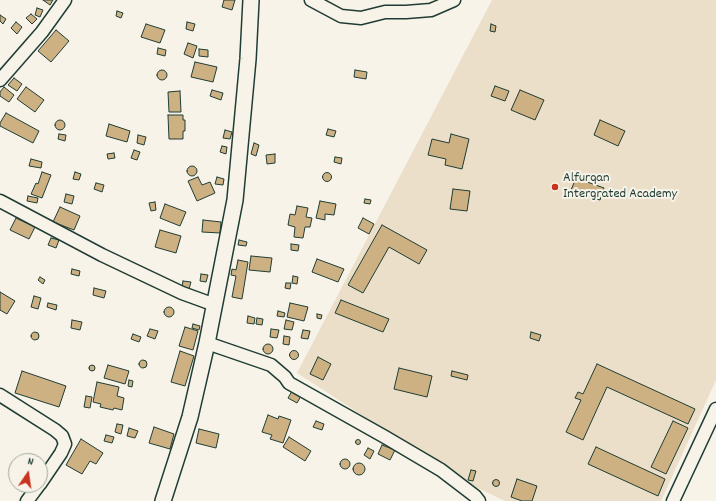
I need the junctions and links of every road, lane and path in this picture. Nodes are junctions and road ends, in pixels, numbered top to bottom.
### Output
1 (65, 0) edge
2 (251, 0) edge
3 (311, 0) edge
4 (454, 0) edge
5 (0, 80) edge
6 (0, 201) edge
7 (215, 305) junction
8 (208, 343) junction
9 (0, 395) edge
10 (716, 409) edge
11 (48, 473) edge
12 (33, 493) edge
13 (477, 498) edge
14 (27, 501) edge
15 (163, 501) edge
16 (488, 501) edge
17 (673, 501) edge

1 - 5 street
2 - 7 street
3 - 4 street
6 - 7 street
7 - 8 street
8 - 13 street
8 - 15 street
9 - 11 street
10 - 17 street
12 - 14 street
13 - 16 street

